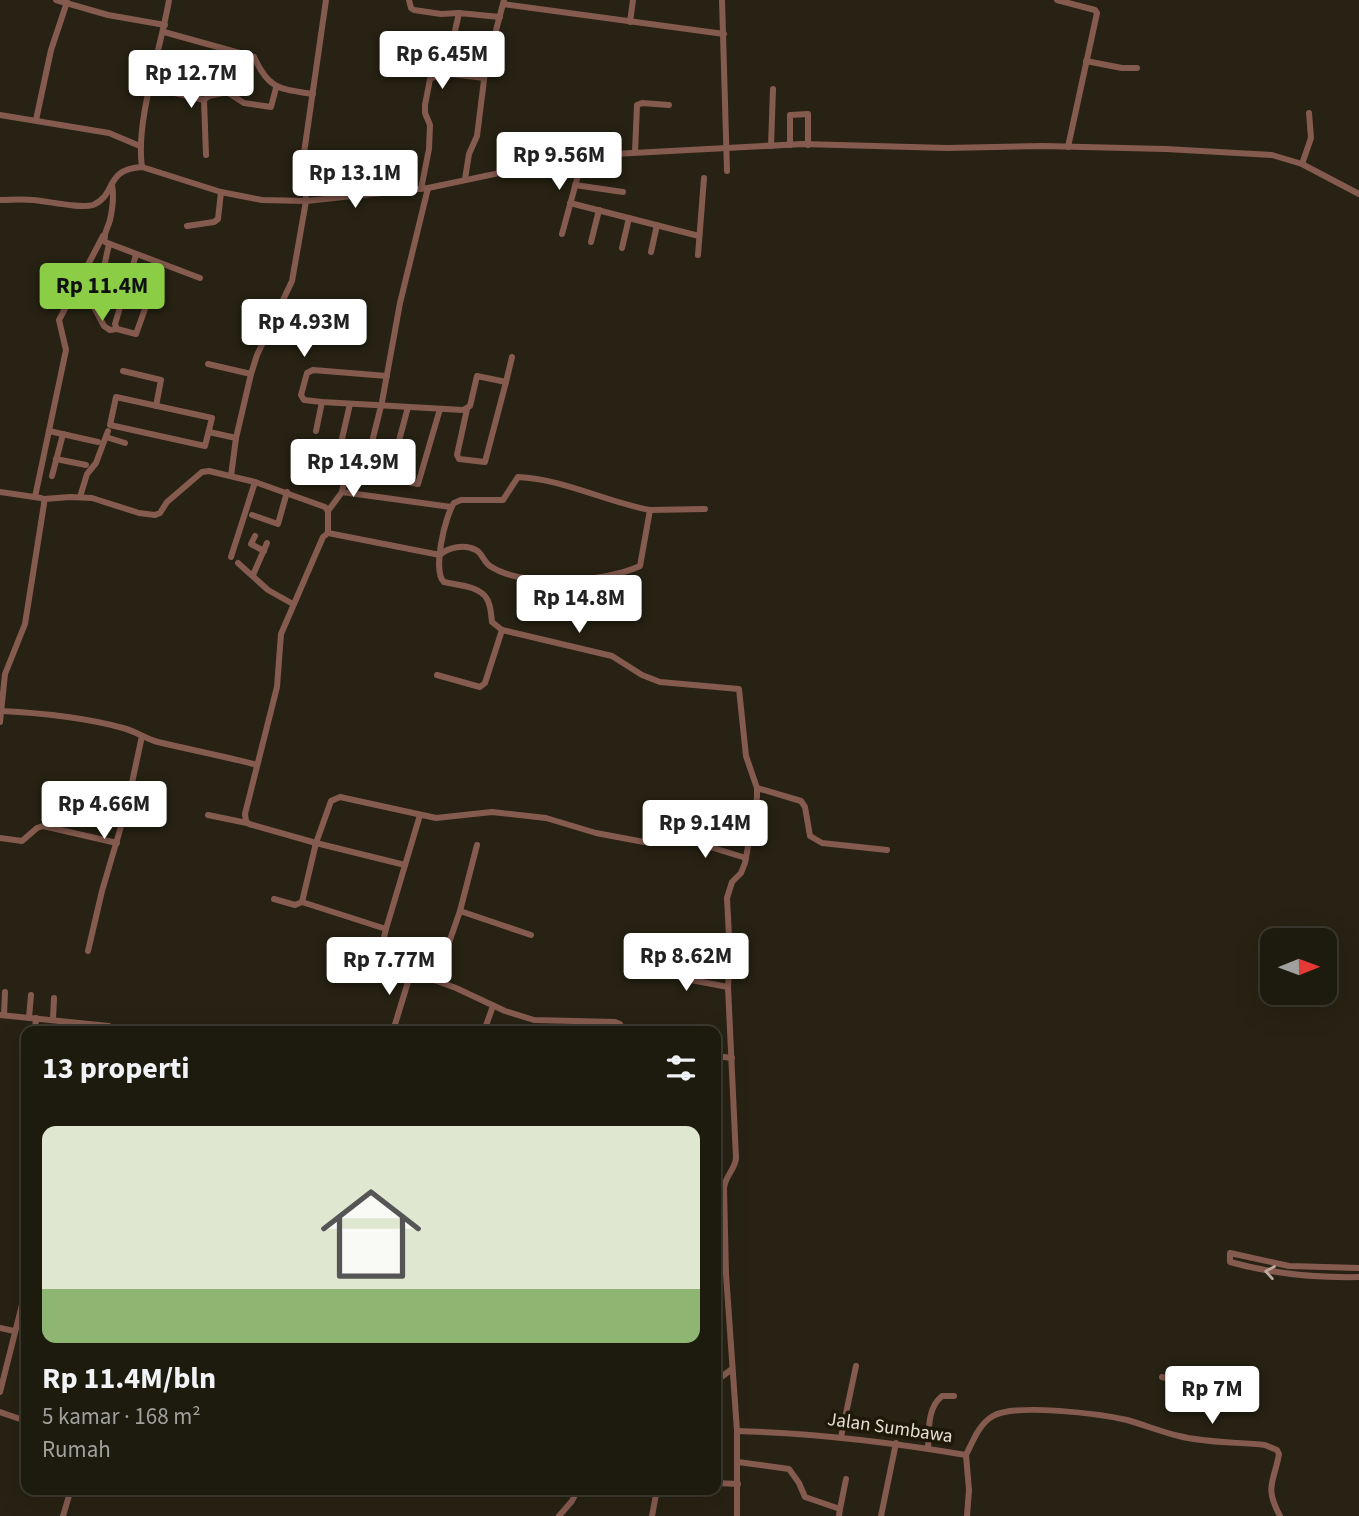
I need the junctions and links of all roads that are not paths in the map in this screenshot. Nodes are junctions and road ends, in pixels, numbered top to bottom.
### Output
1 (57, 0) edge
2 (169, 0) edge
3 (326, 0) edge
4 (409, 0) edge
5 (633, 0) edge
6 (722, 0) edge
7 (1057, 0) edge
8 (67, 2) junction
9 (504, 2) edge
10 (459, 13) junction
11 (500, 17) junction
12 (630, 22) junction
13 (164, 28) junction
14 (724, 34) junction
15 (1086, 61) junction
16 (1137, 68) dead end
17 (444, 73) junction
18 (484, 78) junction
19 (150, 87) junction
20 (276, 88) junction
21 (773, 89) dead end
22 (313, 94) junction
23 (204, 100) junction
24 (668, 105) dead end
25 (1309, 113) dead end
26 (0, 115) edge
27 (36, 120) junction
28 (790, 145) junction
29 (808, 145) junction
30 (141, 146) junction
31 (771, 146) junction
32 (1068, 147) junction
33 (728, 148) junction
34 (635, 152) junction
35 (206, 155) dead end
36 (583, 157) junction
37 (1302, 163) junction
38 (142, 167) junction
39 (727, 171) dead end
40 (704, 178) dead end
41 (465, 179) junction
42 (112, 184) junction
43 (575, 185) junction
44 (425, 189) junction
45 (221, 192) junction
46 (623, 192) dead end
47 (1359, 194) edge
48 (0, 200) edge
49 (306, 201) junction
50 (570, 203) junction
51 (598, 210) junction
52 (629, 218) junction
53 (657, 225) junction
54 (187, 226) dead end
55 (562, 234) dead end
56 (103, 236) junction
57 (699, 236) junction
58 (591, 242) dead end
59 (109, 244) junction
60 (622, 248) dead end
61 (651, 253) dead end
62 (136, 255) junction
63 (698, 255) dead end
64 (161, 264) junction
65 (200, 278) dead end
66 (117, 329) junction
67 (512, 357) dead end
68 (208, 364) dead end
69 (123, 371) dead end
70 (251, 374) junction
71 (387, 376) junction
72 (506, 382) junction
73 (322, 402) junction
74 (350, 404) junction
75 (156, 405) junction
76 (381, 405) junction
77 (408, 407) junction
78 (440, 409) junction
79 (467, 409) junction
80 (49, 430) junction
81 (316, 431) dead end
82 (209, 432) junction
83 (63, 434) junction
84 (236, 438) junction
85 (98, 442) dead end
86 (125, 443) dead end
87 (341, 443) dead end
88 (56, 459) junction
89 (86, 465) dead end
90 (346, 472) dead end
91 (52, 475) dead end
92 (231, 476) junction
93 (389, 478) junction
94 (255, 482) junction
95 (0, 492) edge
96 (287, 492) junction
97 (342, 492) junction
98 (35, 497) junction
99 (80, 497) junction
100 (44, 499) junction
101 (451, 508) junction
102 (705, 509) dead end
103 (650, 510) junction
104 (328, 511) junction
105 (252, 515) dead end
106 (328, 533) junction
107 (255, 536) dead end
108 (267, 543) dead end
109 (264, 551) junction
110 (440, 555) junction
111 (232, 557) dead end
112 (238, 563) dead end
113 (253, 575) junction
114 (292, 607) junction
115 (502, 630) junction
116 (437, 675) dead end
117 (1, 712) edge
118 (0, 722) edge
119 (142, 736) junction
120 (257, 765) junction
121 (757, 788) junction
122 (208, 815) dead end
123 (420, 815) junction
124 (249, 824) junction
125 (671, 835) dead end
126 (0, 838) edge
127 (644, 842) dead end
128 (117, 843) junction
129 (316, 843) junction
130 (477, 845) dead end
131 (887, 850) dead end
132 (746, 858) junction
133 (405, 865) junction
134 (274, 899) dead end
135 (302, 902) junction
136 (460, 911) junction
137 (386, 929) junction
138 (531, 935) dead end
139 (88, 951) dead end
140 (653, 969) dead end
141 (411, 971) junction
142 (436, 981) junction
143 (728, 988) junction
144 (5, 992) dead end
145 (31, 995) dead end
146 (54, 998) dead end
147 (493, 1006) junction
148 (2, 1015) edge
149 (33, 1018) junction
150 (53, 1019) junction
151 (61, 1021) junction
152 (34, 1026) edge
153 (60, 1026) edge
154 (79, 1026) edge
155 (394, 1026) edge
156 (486, 1026) edge
157 (621, 1026) edge
158 (721, 1057) edge
159 (732, 1058) junction
160 (721, 1256) edge
161 (726, 1256) junction
162 (1304, 1268) junction
163 (1359, 1268) edge
164 (1303, 1276) junction
165 (1359, 1277) edge
166 (21, 1307) edge
167 (17, 1321) junction
168 (21, 1323) edge
169 (0, 1328) edge
170 (14, 1332) junction
171 (856, 1366) dead end
172 (732, 1368) junction
173 (721, 1377) edge
174 (1162, 1377) dead end
175 (1, 1382) edge
176 (0, 1391) edge
177 (954, 1396) dead end
178 (1237, 1403) dead end
179 (0, 1412) edge
180 (21, 1419) edge
181 (737, 1431) junction
182 (841, 1437) junction
183 (896, 1443) junction
184 (928, 1448) junction
185 (966, 1455) junction
186 (738, 1462) junction
187 (846, 1479) dead end
188 (721, 1483) edge
189 (738, 1484) junction
190 (69, 1495) edge
191 (575, 1495) edge
192 (656, 1495) edge
193 (840, 1513) edge
194 (63, 1516) edge
195 (559, 1516) edge
196 (652, 1516) edge
197 (737, 1516) edge
198 (881, 1516) edge
199 (967, 1516) edge
200 (1280, 1516) edge

1 - 8 street
2 - 13 street
3 - 22 street
4 - 10 street
5 - 12 street
6 - 14 street
7 - 15 street
8 - 13 street
8 - 27 street
9 - 11 street
9 - 12 street
10 - 11 street
10 - 17 street
11 - 18 street
12 - 14 street
13 - 19 street
13 - 20 street
14 - 33 street
15 - 16 street
15 - 32 street
17 - 18 street
17 - 44 street
18 - 41 street
19 - 23 street
19 - 30 street
20 - 22 street
20 - 23 street
21 - 31 street
22 - 49 street
23 - 35 street
24 - 34 street
25 - 37 street
26 - 27 street
27 - 30 street
28 - 29 street
28 - 29 street
28 - 31 street
29 - 32 street
30 - 38 street
31 - 33 street
32 - 37 street
33 - 34 street
33 - 39 street
34 - 36 street
36 - 41 street
36 - 43 street
37 - 47 street
38 - 42 street
38 - 45 street
40 - 57 street
41 - 44 street
42 - 48 street
42 - 56 street
43 - 46 street
43 - 50 street
44 - 49 street
44 - 71 street
45 - 49 street
45 - 54 street
49 - 70 street
50 - 51 street
50 - 55 street
51 - 52 street
51 - 58 street
52 - 53 street
52 - 60 street
53 - 57 street
53 - 61 street
56 - 59 street
56 - 80 street
57 - 63 street
59 - 62 street
59 - 66 street
62 - 64 street
62 - 66 street
64 - 65 street
64 - 66 street
67 - 72 street
68 - 70 street
69 - 75 street
70 - 84 street
71 - 73 street
71 - 76 street
72 - 79 street
72 - 79 street
73 - 74 street
73 - 81 street
74 - 76 street
74 - 87 street
75 - 82 street
75 - 82 street
76 - 77 street
76 - 93 street
77 - 78 street
77 - 93 street
78 - 79 street
78 - 93 street
80 - 83 street
80 - 98 street
82 - 84 street
83 - 85 street
83 - 88 street
84 - 92 street
86 - 99 street
88 - 89 street
88 - 91 street
90 - 97 street
92 - 94 street
92 - 99 street
94 - 96 street
94 - 111 street
95 - 98 street
96 - 104 street
96 - 105 street
97 - 101 street
97 - 104 street
98 - 100 street
99 - 100 street
100 - 117 street
101 - 103 street
101 - 110 street
102 - 103 street
103 - 110 street
104 - 106 street
106 - 110 street
106 - 114 street
107 - 109 street
108 - 109 street
109 - 113 street
110 - 115 street
112 - 113 street
113 - 114 street
114 - 120 street
115 - 116 street
115 - 121 street
117 - 118 street
117 - 119 street
119 - 120 street
119 - 128 street
120 - 124 street
121 - 131 street
121 - 132 street
122 - 124 street
123 - 127 street
123 - 129 street
123 - 133 street
124 - 129 street
125 - 132 street
126 - 128 street
128 - 139 street
129 - 133 street
129 - 135 street
130 - 136 street
132 - 143 street
133 - 137 street
134 - 135 street
135 - 137 street
136 - 138 street
136 - 142 street
137 - 141 street
140 - 143 street
141 - 142 street
141 - 155 street
142 - 147 street
143 - 159 street
144 - 148 street
145 - 149 street
146 - 150 street
147 - 156 street
147 - 157 street
148 - 149 street
149 - 150 street
149 - 152 street
150 - 151 street
151 - 153 street
151 - 154 street
158 - 159 street
159 - 161 street
160 - 161 street
161 - 172 street
162 - 163 street
162 - 164 street
164 -> 162 street
164 - 165 street
166 - 167 street
167 - 168 street
167 - 170 street
169 - 170 street
170 - 175 street
171 - 182 street
172 - 173 street
172 - 181 street
174 - 178 street
175 - 176 street
177 - 184 street
179 - 180 street
181 - 182 street, Jalan Sumbawa
181 - 186 street
182 - 183 street, Jalan Sumbawa
183 - 184 street, Jalan Sumbawa
183 - 198 street
184 - 185 street, Jalan Sumbawa
185 - 199 street
185 - 200 street, Jalan Sumbawa
186 - 189 street
186 - 193 street
187 - 193 street
188 - 189 street
189 - 197 street
190 - 194 street
191 - 195 street
192 - 196 street

